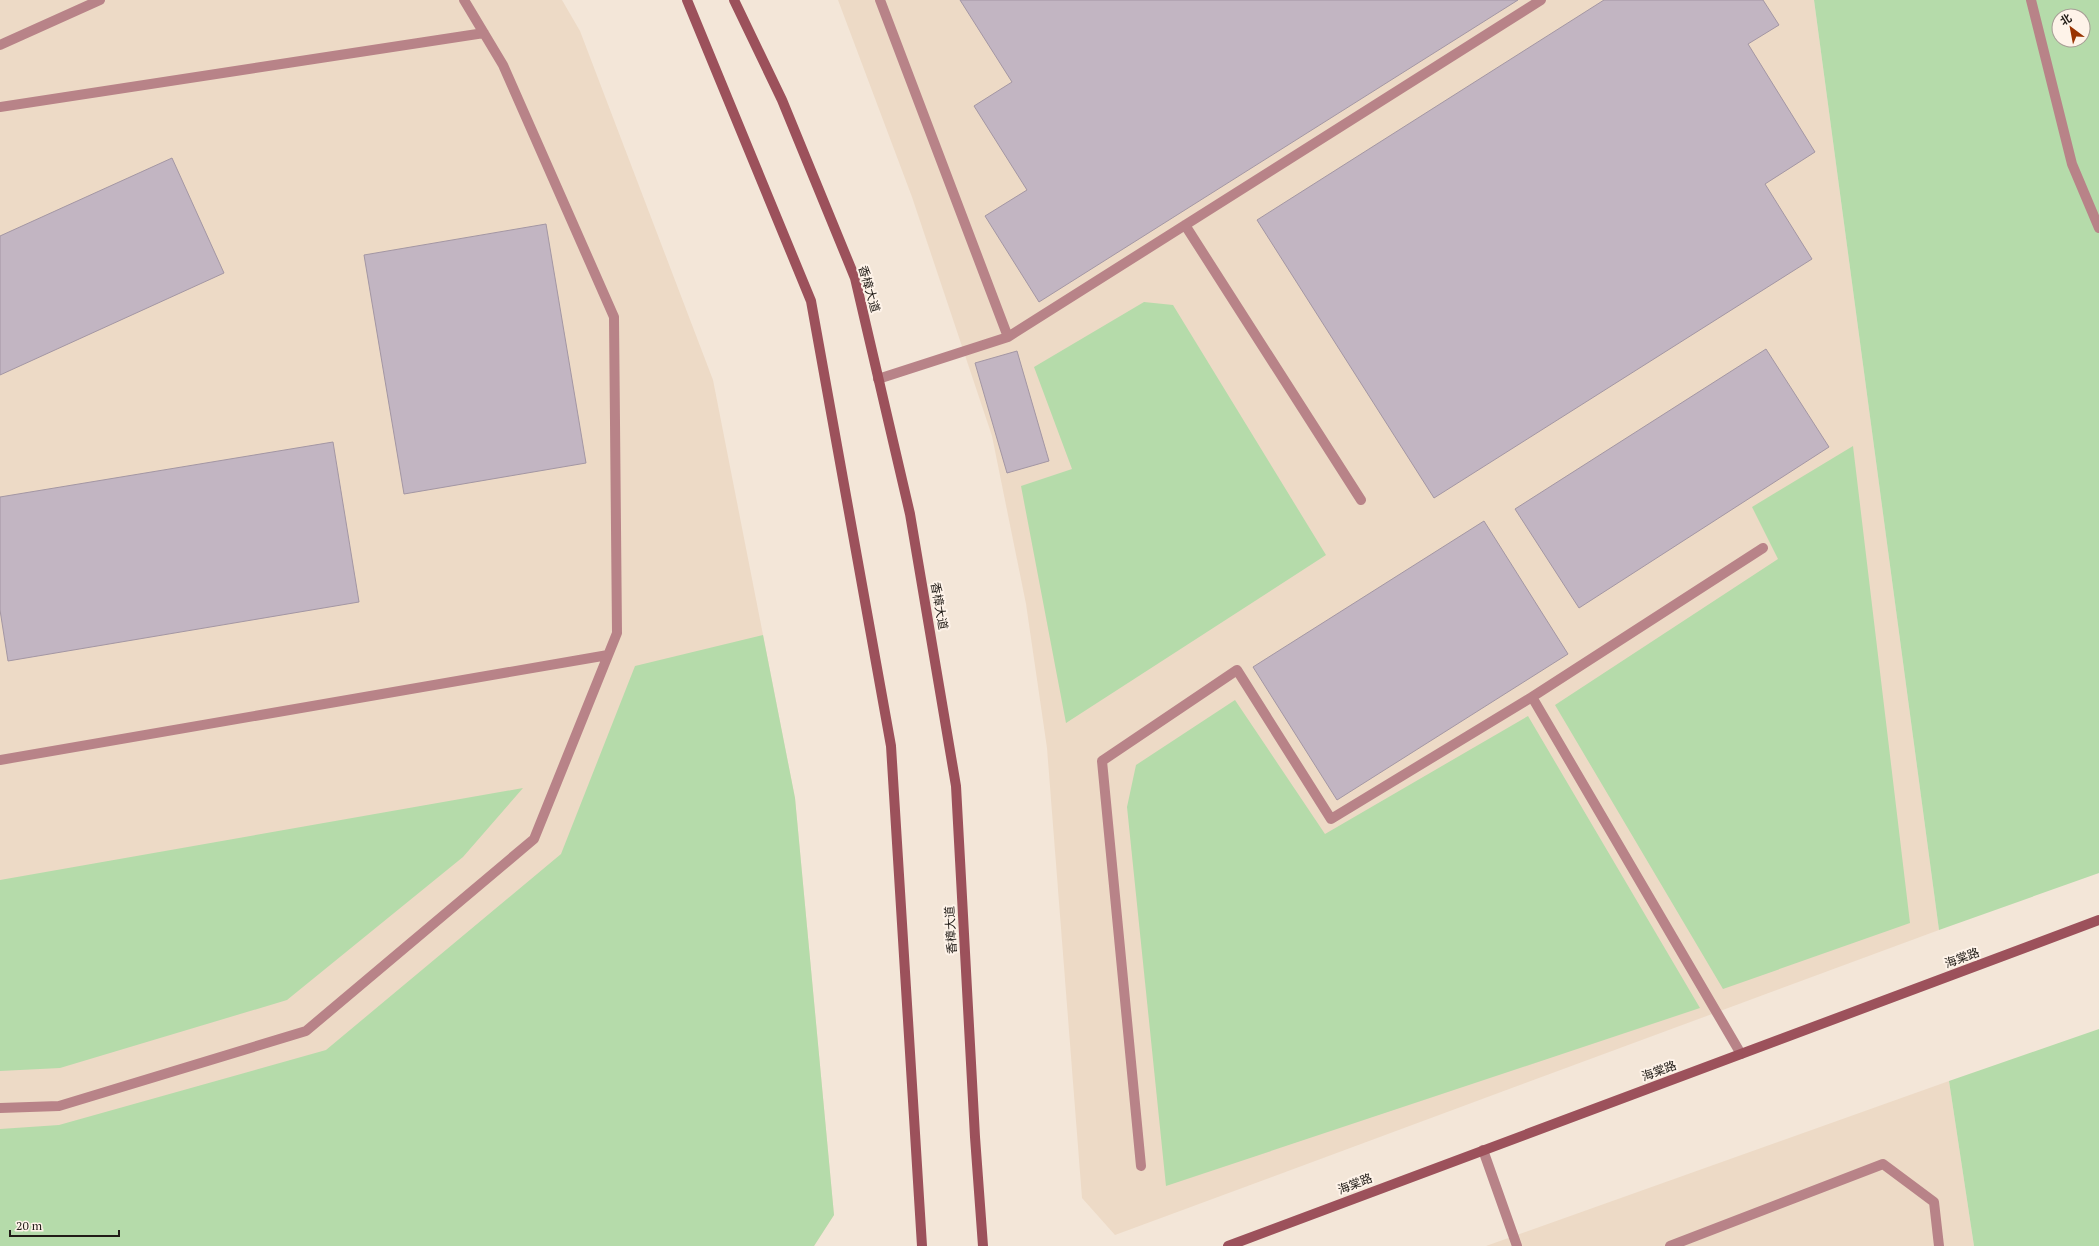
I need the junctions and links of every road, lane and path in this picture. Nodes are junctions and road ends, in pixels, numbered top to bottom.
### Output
1 (100, 0) edge
2 (464, 0) edge
3 (687, 0) edge
4 (734, 0) edge
5 (880, 0) edge
6 (1541, 0) edge
7 (2031, 0) edge
8 (484, 33) junction
9 (0, 44) edge
10 (0, 107) edge
11 (1185, 225) junction
12 (2099, 228) edge
13 (1008, 337) junction
14 (878, 379) junction
15 (1361, 500) dead end
16 (1763, 548) dead end
17 (608, 655) junction
18 (1532, 697) junction
19 (0, 760) edge
20 (2099, 920) edge
21 (1741, 1054) junction
22 (0, 1108) edge
23 (1483, 1150) junction
24 (1141, 1166) dead end
25 (922, 1246) edge
26 (983, 1246) edge
27 (1228, 1246) edge
28 (1517, 1246) edge
29 (1670, 1246) edge
30 (1939, 1246) edge

1 - 9 lane
2 - 8 lane
3 - 25 main road
4 - 14 main road, 香樟大道
5 - 13 lane
6 - 11 lane
7 - 12 lane
8 - 10 lane
8 - 17 lane
11 - 13 lane
11 - 15 lane
13 - 14 lane
14 - 26 main road, 香樟大道
16 - 18 lane
17 - 19 lane
17 - 22 lane
18 - 21 lane
18 - 24 lane
20 - 21 main road, 海棠路
21 - 23 main road, 海棠路
23 - 27 main road, 海棠路
23 - 28 lane
29 - 30 lane

